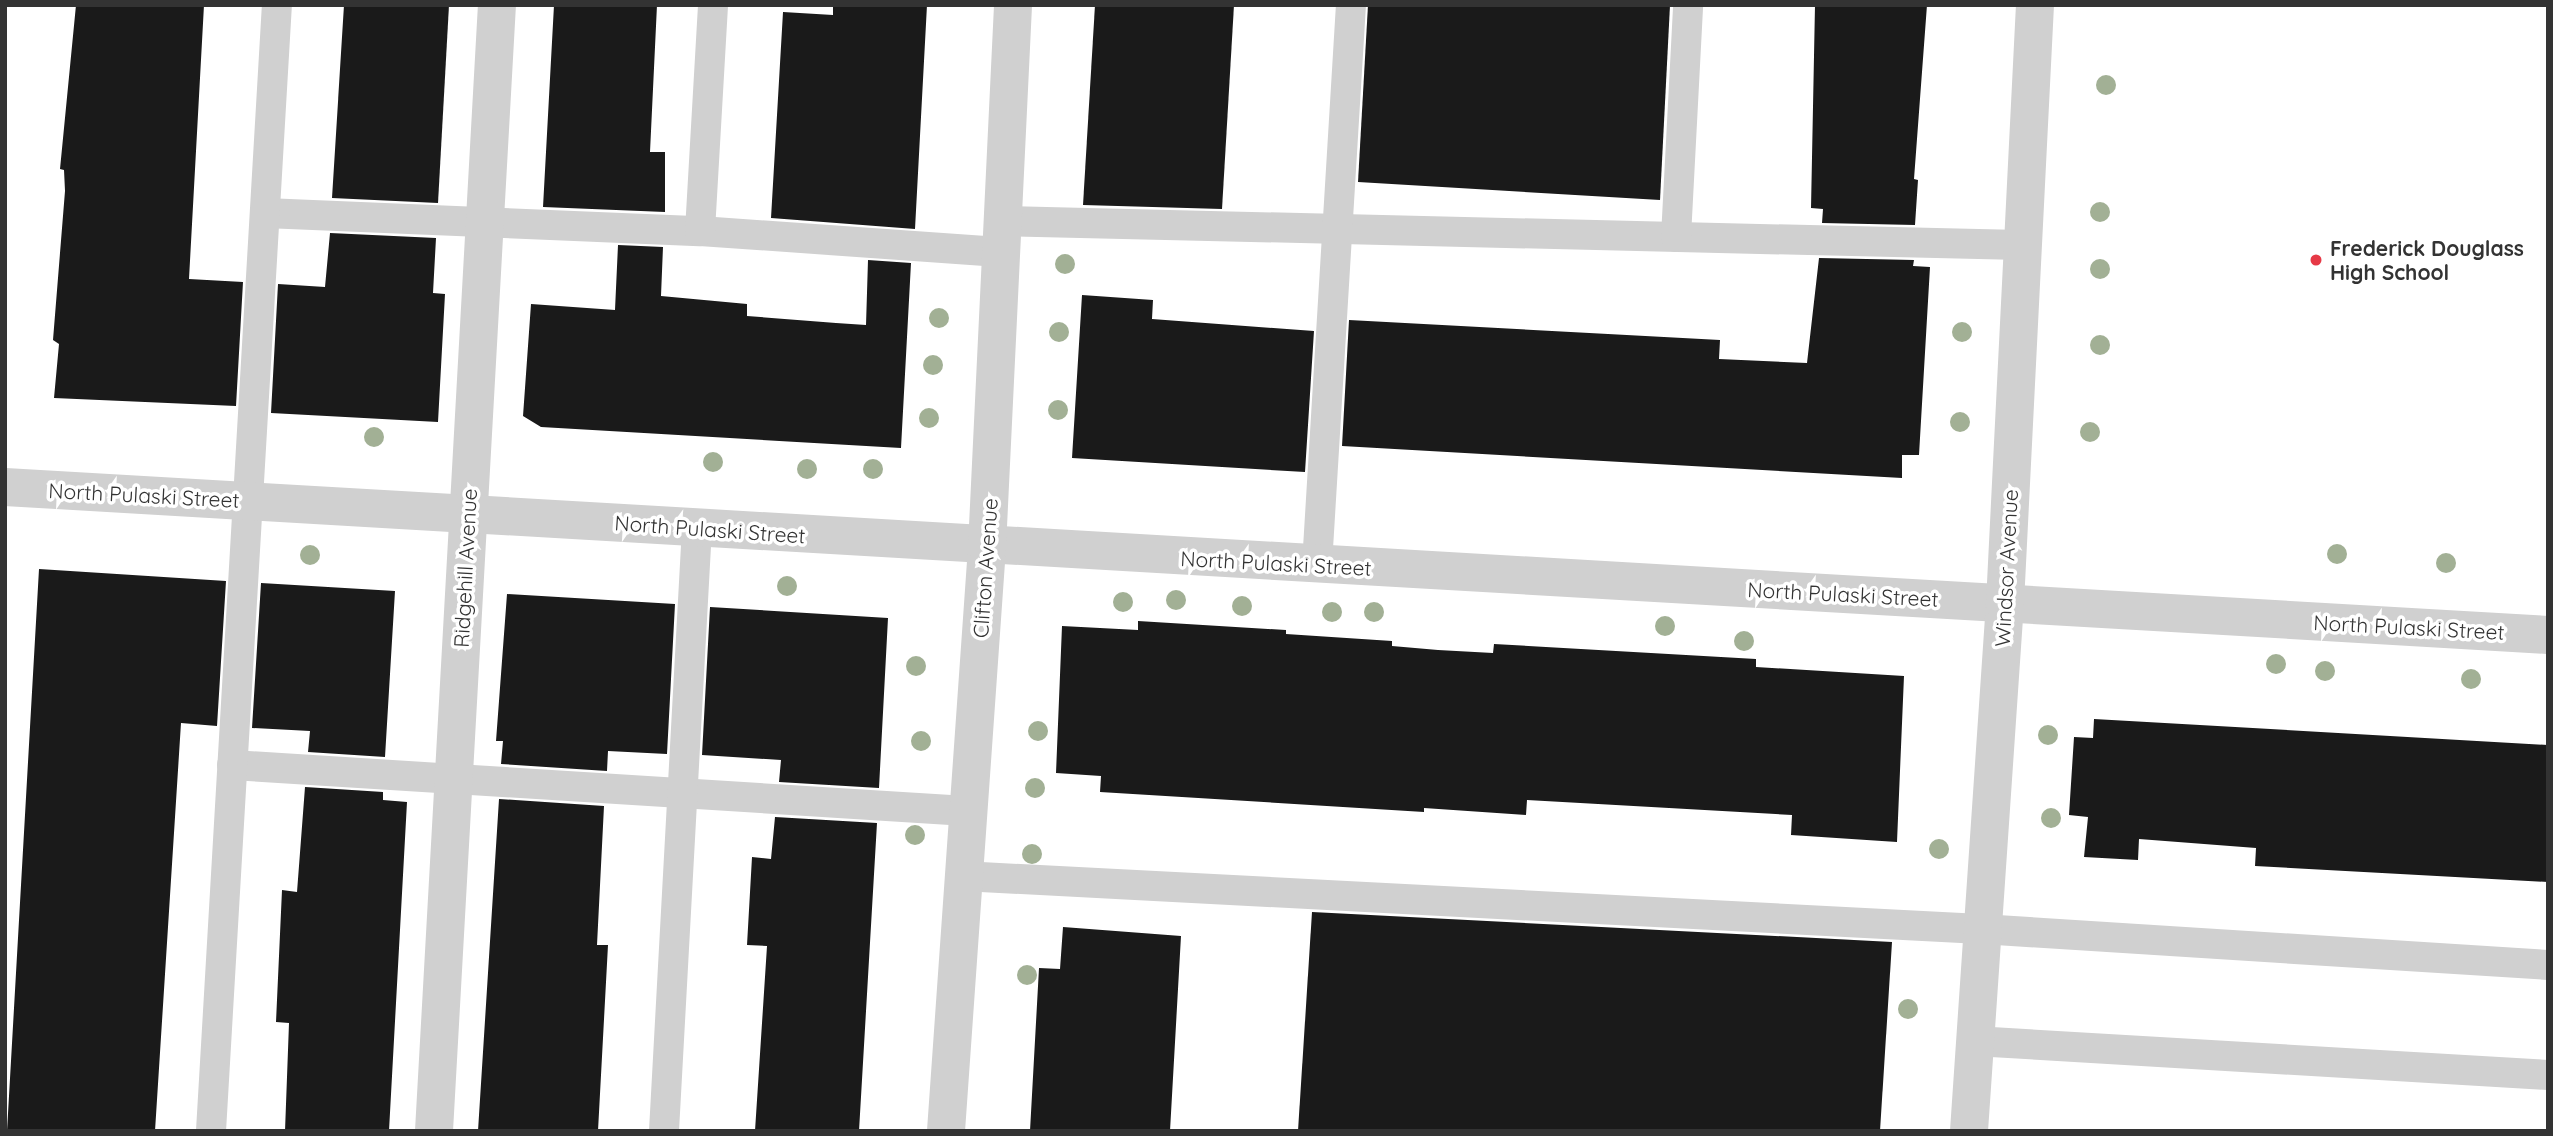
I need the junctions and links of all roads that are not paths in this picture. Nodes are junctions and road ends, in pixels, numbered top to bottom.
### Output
1 (277, 5) edge
2 (497, 5) edge
3 (713, 5) edge
4 (1013, 5) edge
5 (1351, 5) edge
6 (1688, 5) edge
7 (2035, 5) edge
8 (265, 213) junction
9 (485, 222) junction
10 (1335, 229) junction
11 (699, 231) junction
12 (1000, 236) junction
13 (1676, 237) junction
14 (2021, 245) junction
15 (5, 487) edge
16 (250, 501) junction
17 (468, 512) junction
18 (697, 528) junction
19 (988, 547) junction
20 (1317, 565) junction
21 (2005, 603) junction
22 (2548, 635) edge
23 (232, 765) junction
24 (454, 777) junction
25 (683, 791) junction
26 (967, 811) junction
27 (962, 876) junction
28 (1981, 929) junction
29 (2548, 965) edge
30 (1974, 1041) junction
31 (2548, 1075) edge
32 (211, 1131) edge
33 (434, 1131) edge
34 (664, 1131) edge
35 (946, 1131) edge
36 (1969, 1131) edge

1 - 8 lane
2 - 9 street, Ridgehill Avenue
3 - 11 lane
4 - 12 street, Clifton Avenue
5 - 10 lane
6 - 13 lane
7 - 14 street, Windsor Avenue
8 - 9 lane
8 - 16 lane
9 - 11 lane
9 - 17 street, Ridgehill Avenue
10 - 12 lane
10 - 13 lane
10 - 20 lane
11 - 12 lane
12 - 19 street, Clifton Avenue
13 - 14 lane
14 - 21 street, Windsor Avenue
15 - 16 street, North Pulaski Street
16 - 17 street, North Pulaski Street
16 - 23 lane
17 - 18 street, North Pulaski Street
17 - 24 street, Ridgehill Avenue
18 - 19 street, North Pulaski Street
18 - 25 lane
19 - 20 street, North Pulaski Street
19 - 26 street, Clifton Avenue
20 - 21 street, North Pulaski Street
21 - 22 street, North Pulaski Street
21 - 28 street, Windsor Avenue
23 - 24 lane
23 - 32 lane
24 - 25 lane
24 - 33 street, Ridgehill Avenue
25 - 26 lane
25 - 34 lane
26 - 27 street, Clifton Avenue
27 - 28 lane
27 - 35 street, Clifton Avenue
28 - 29 lane
28 - 30 street, Windsor Avenue
30 - 31 lane
30 - 36 street, Windsor Avenue

